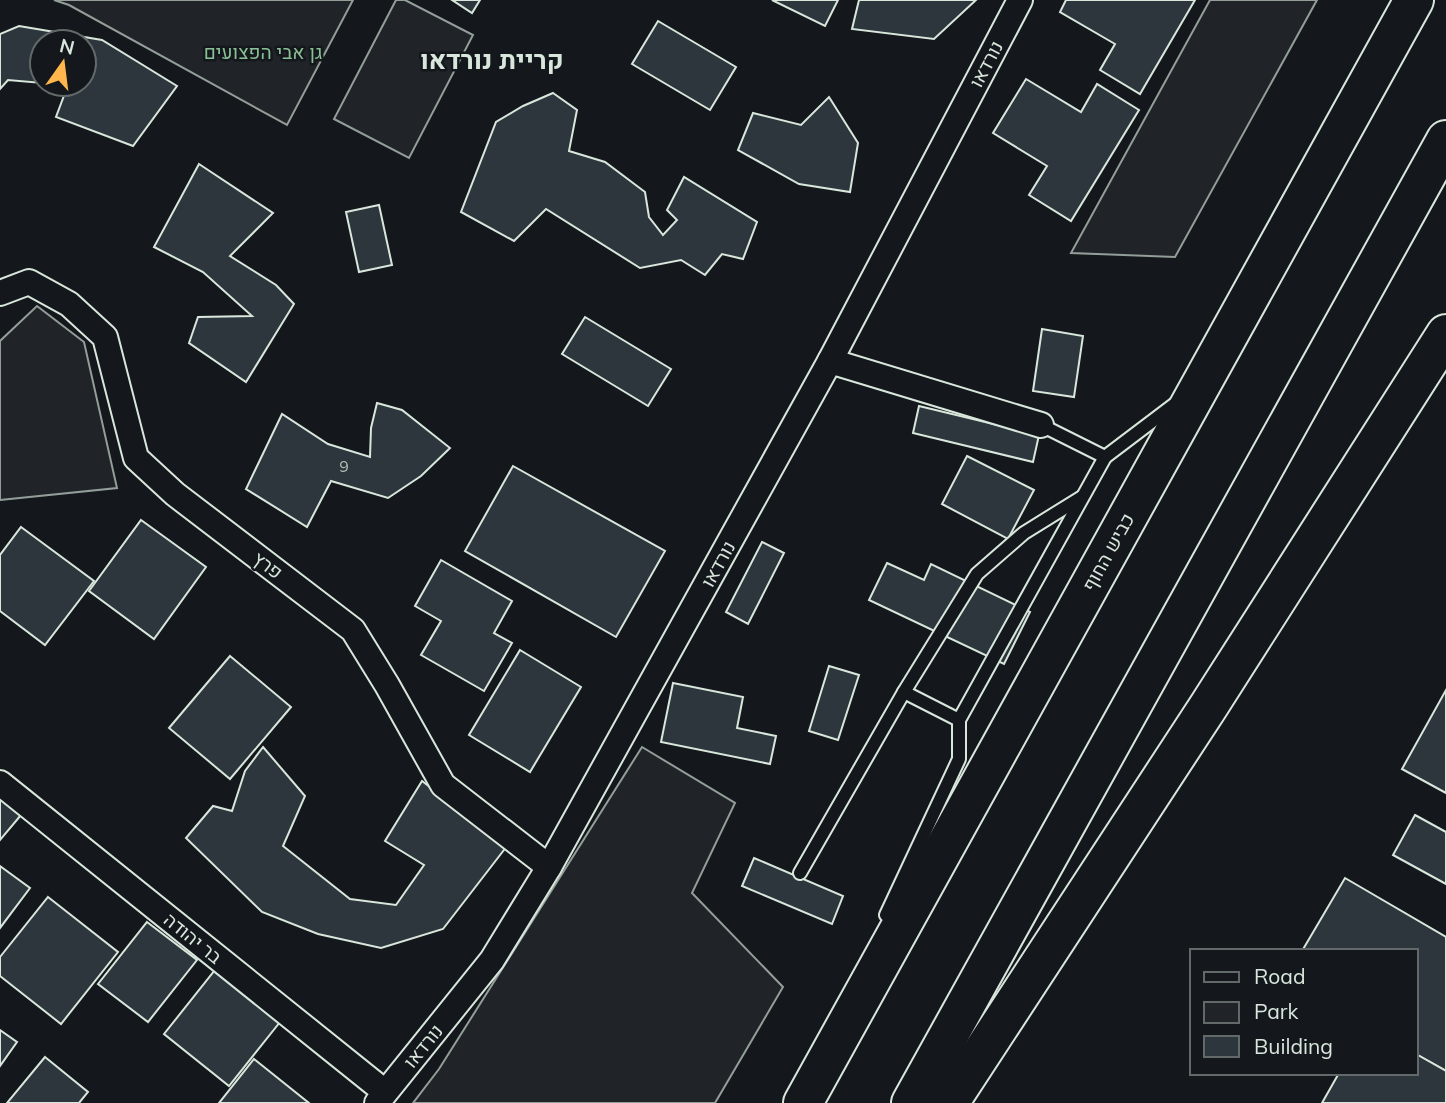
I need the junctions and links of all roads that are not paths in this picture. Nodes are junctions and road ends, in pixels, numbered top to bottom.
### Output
1 (1020, 0) edge
2 (1413, 0) edge
3 (1446, 139) edge
4 (0, 293) edge
5 (1446, 334) edge
6 (830, 361) junction
7 (1200, 385) junction
8 (1041, 425) joint
9 (1105, 457) junction
10 (1083, 496) junction
11 (904, 692) junction
12 (959, 720) junction
13 (0, 783) edge
14 (549, 867) junction
15 (800, 873) dead end
16 (879, 931) dead end
17 (856, 980) dead end
18 (381, 1098) edge
19 (800, 1103) edge
20 (911, 1103) edge
21 (948, 1103) edge

1 - 6 street, נורדאו
2 - 7 highway, כביש החוף
3 - 20 highway
4 - 14 street, פרץ
5 - 21 highway
6 - 8 street
6 - 14 street, נורדאו
7 - 9 lane
7 - 19 highway, כביש החוף
8 - 9 lane
9 - 10 lane
10 - 11 lane
10 - 12 lane
11 - 12 lane
11 - 15 lane
12 - 16 lane
13 - 18 street, בר יהודה
14 - 18 street, נורדאו
17 - 19 lane

